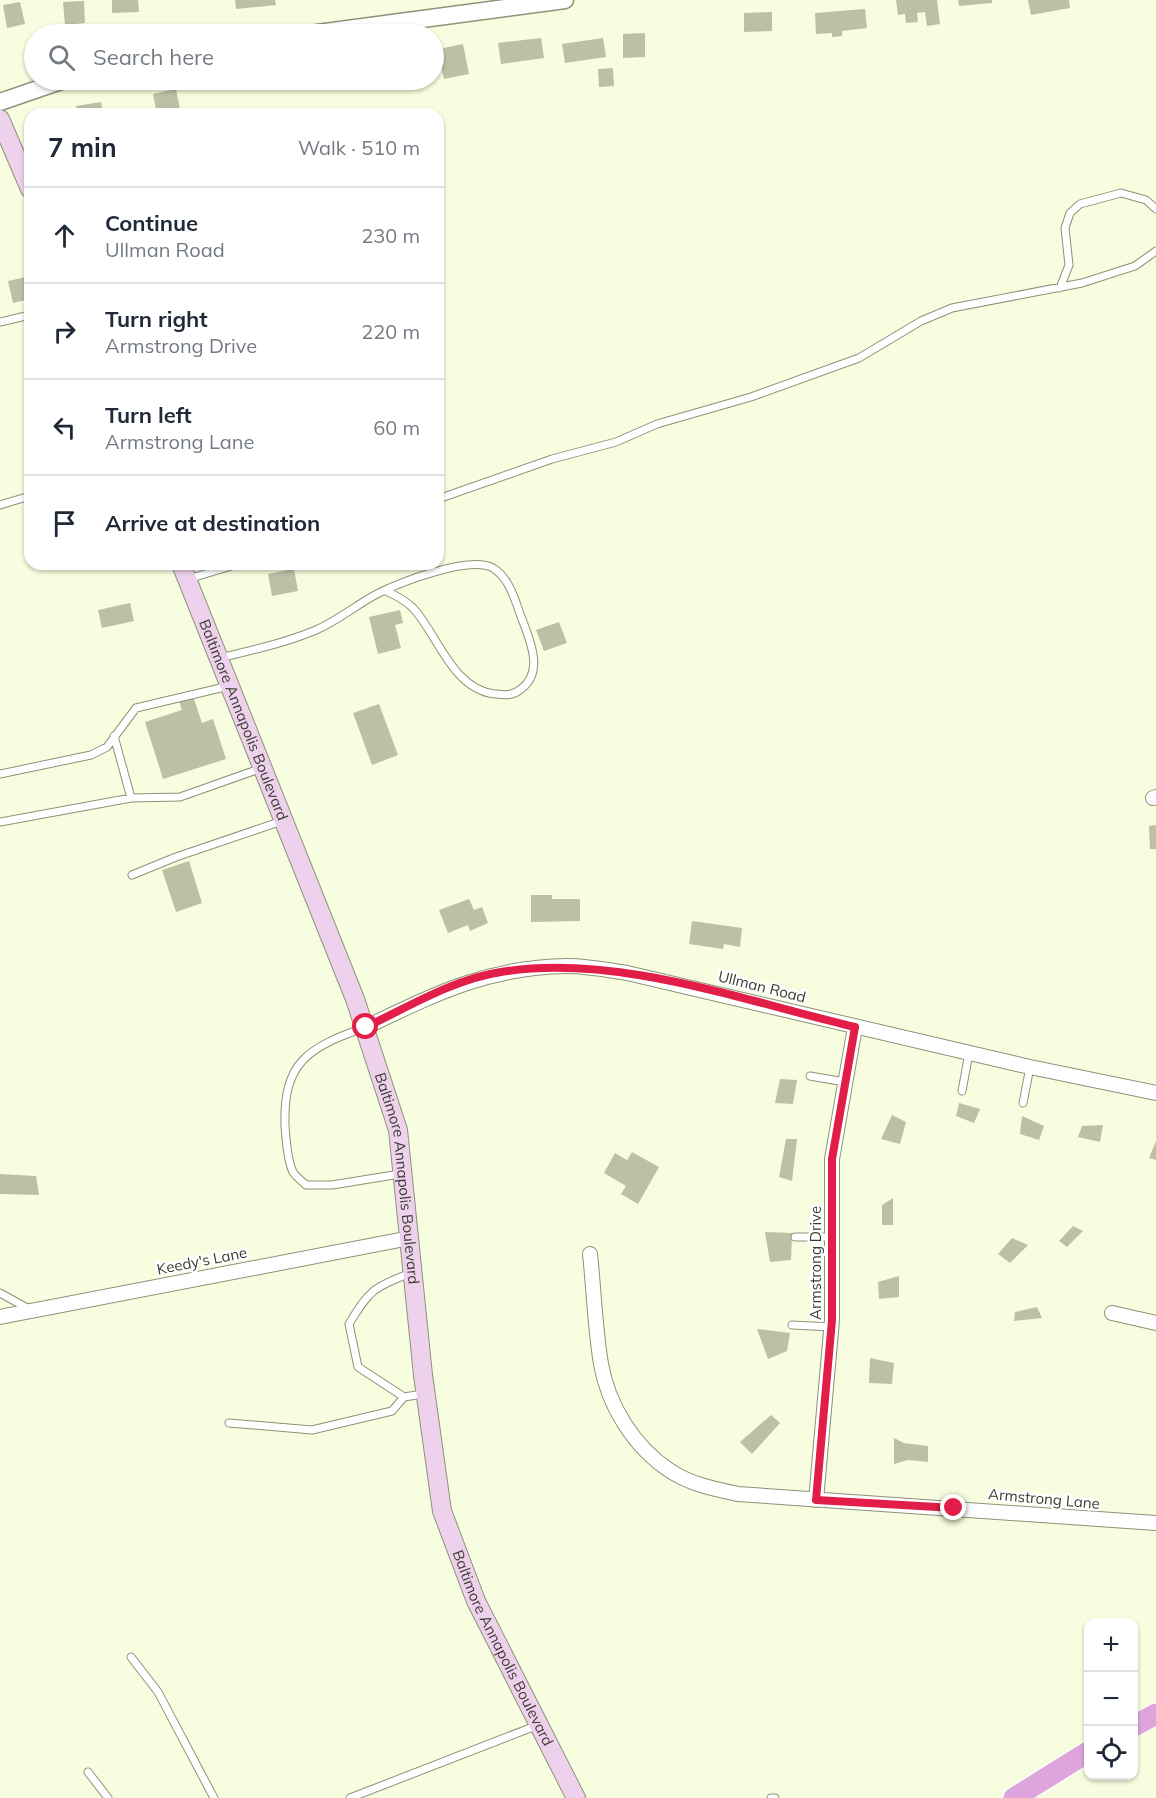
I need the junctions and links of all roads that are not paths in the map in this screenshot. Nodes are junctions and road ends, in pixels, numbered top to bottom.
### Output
1 (565, 0) edge
2 (473, 6) edge
3 (368, 24) edge
4 (35, 90) edge
5 (0, 102) edge
6 (0, 119) edge
7 (24, 175) edge
8 (1156, 209) edge
9 (1156, 250) edge
10 (1060, 288) junction
11 (24, 316) edge
12 (0, 322) edge
13 (444, 497) edge
14 (24, 498) edge
15 (0, 505) edge
16 (184, 572) edge
17 (386, 591) junction
18 (217, 658) junction
19 (229, 686) junction
20 (114, 736) junction
21 (262, 768) junction
22 (0, 774) edge
23 (131, 798) junction
24 (283, 820) junction
25 (0, 822) edge
26 (132, 875) dead end
27 (366, 1027) junction
28 (855, 1027) junction
29 (969, 1053) junction
30 (1030, 1067) junction
31 (810, 1077) dead end
32 (845, 1082) junction
33 (962, 1091) dead end
34 (1156, 1093) edge
35 (1023, 1103) dead end
36 (403, 1174) junction
37 (795, 1237) dead end
38 (832, 1237) junction
39 (410, 1238) junction
40 (590, 1254) dead end
41 (413, 1272) junction
42 (0, 1293) edge
43 (32, 1311) junction
44 (1112, 1313) dead end
45 (0, 1317) edge
46 (1156, 1323) edge
47 (792, 1325) dead end
48 (832, 1327) junction
49 (426, 1394) junction
50 (404, 1397) junction
51 (230, 1423) dead end
52 (816, 1500) junction
53 (1156, 1523) edge
54 (131, 1657) dead end
55 (1156, 1714) edge
56 (539, 1724) junction
57 (1138, 1724) edge
58 (1084, 1755) edge
59 (88, 1772) dead end
60 (108, 1798) edge
61 (214, 1798) edge
62 (350, 1798) edge
63 (576, 1798) edge
64 (1014, 1798) edge

1 - 2 street
2 - 3 street
4 - 5 street
6 - 7 main road
8 - 10 lane
9 - 10 lane
10 - 13 lane
11 - 12 lane
14 - 15 lane
16 - 18 main road, Baltimore Annapolis Boulevard
17 - 17 lane
17 - 18 lane
18 - 19 main road, Baltimore Annapolis Boulevard
19 - 20 lane
19 - 21 main road, Baltimore Annapolis Boulevard
20 - 22 lane
20 - 23 lane
21 - 23 lane
21 - 24 main road, Baltimore Annapolis Boulevard
23 - 25 lane
24 - 26 lane
24 - 27 main road, Baltimore Annapolis Boulevard
27 - 28 street, Ullman Road
27 - 36 main road, Baltimore Annapolis Boulevard
27 - 36 lane
28 - 29 street, Ullman Road
28 - 32 street, Armstrong Drive
29 - 30 street, Ullman Road
29 - 33 lane
30 - 34 street, Ullman Road
30 - 35 lane
31 - 32 lane
32 - 38 street, Armstrong Drive
36 - 39 main road, Baltimore Annapolis Boulevard
37 - 38 lane
38 - 48 street, Armstrong Drive
39 - 41 main road, Baltimore Annapolis Boulevard
39 - 43 street, Keedy's Lane
40 - 52 street, Armstrong Lane
41 - 49 main road, Baltimore Annapolis Boulevard
41 - 50 lane
42 - 43 lane
43 - 45 street, Keedy's Lane
44 - 46 street
47 - 48 lane
48 - 52 street, Armstrong Drive
49 - 50 lane
49 - 56 main road, Baltimore Annapolis Boulevard
50 - 51 lane
52 - 53 street, Armstrong Lane
54 - 61 lane
55 - 57 main road
56 - 62 lane
56 - 63 main road, Baltimore Annapolis Boulevard
58 - 64 main road
59 - 60 lane

